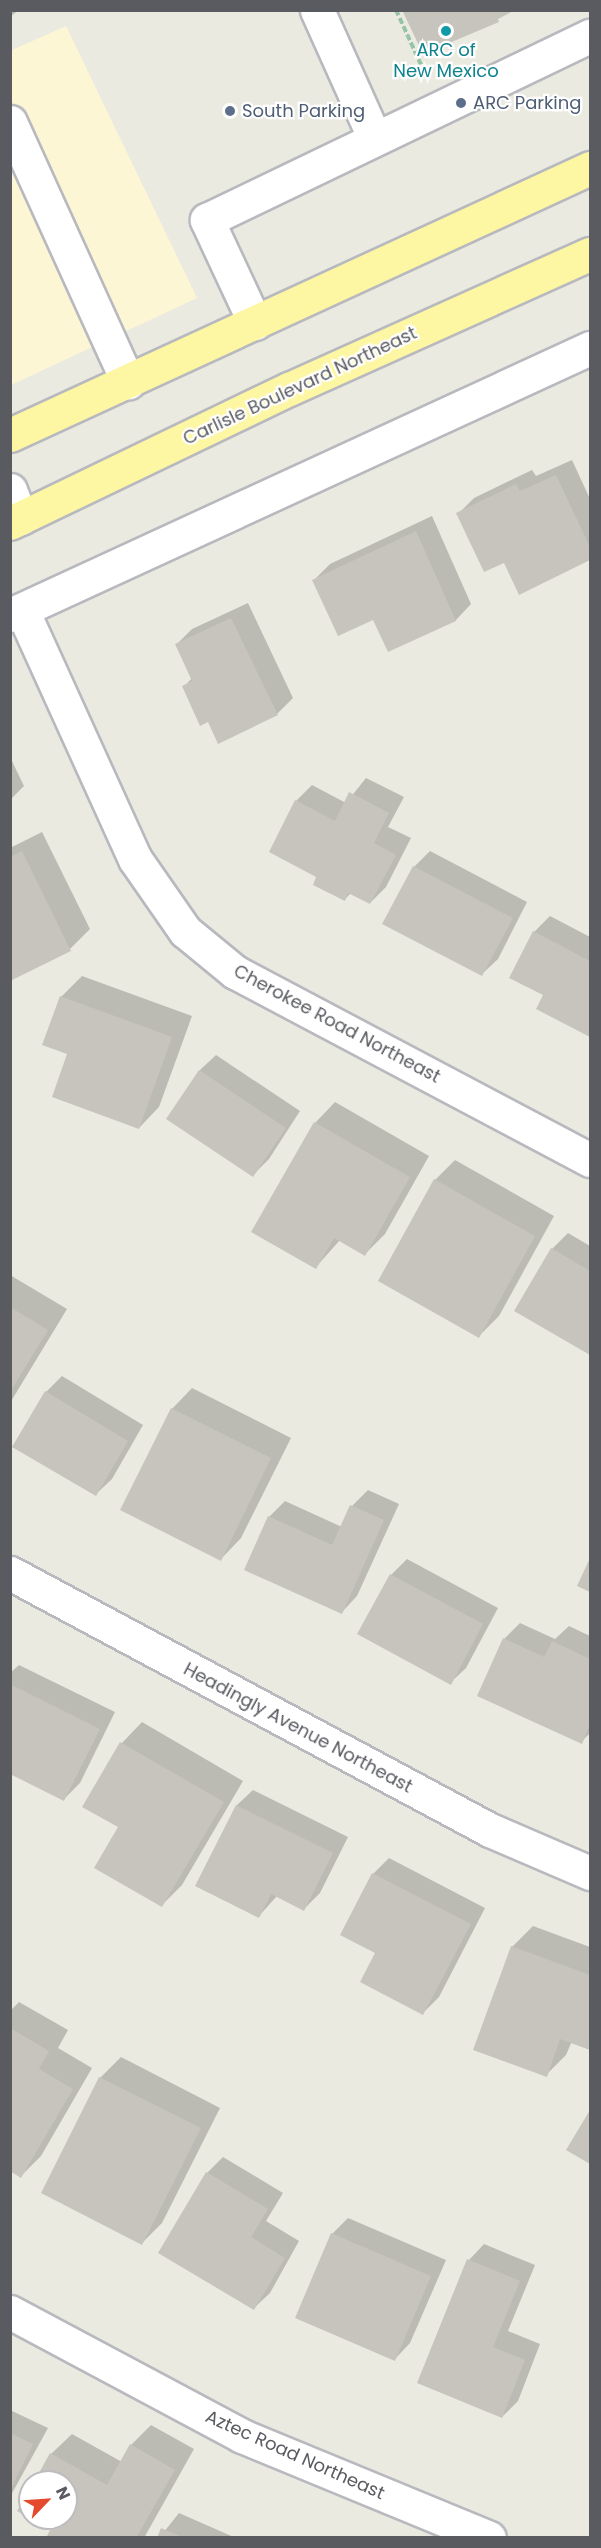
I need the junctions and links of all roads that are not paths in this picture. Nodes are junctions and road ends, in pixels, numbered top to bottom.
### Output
1 (317, 10) edge
2 (591, 36) edge
3 (10, 122) edge
4 (375, 139) junction
5 (591, 168) edge
6 (591, 254) edge
7 (255, 323) junction
8 (591, 348) edge
9 (128, 382) junction
10 (10, 435) edge
11 (14, 510) edge
12 (16, 612) edge
13 (591, 1160) edge
14 (10, 1573) edge
15 (591, 1873) edge
16 (10, 2312) edge
17 (489, 2538) edge

1 - 4 street
2 - 4 street
3 - 9 street
4 - 7 street
5 - 7 main road
6 - 11 main road, Carlisle Boulevard Northeast
7 - 9 main road
8 - 12 street
9 - 10 main road
12 - 13 street, Cherokee Road Northeast
14 - 15 street, Headingly Avenue Northeast
16 - 17 street, Aztec Road Northeast

